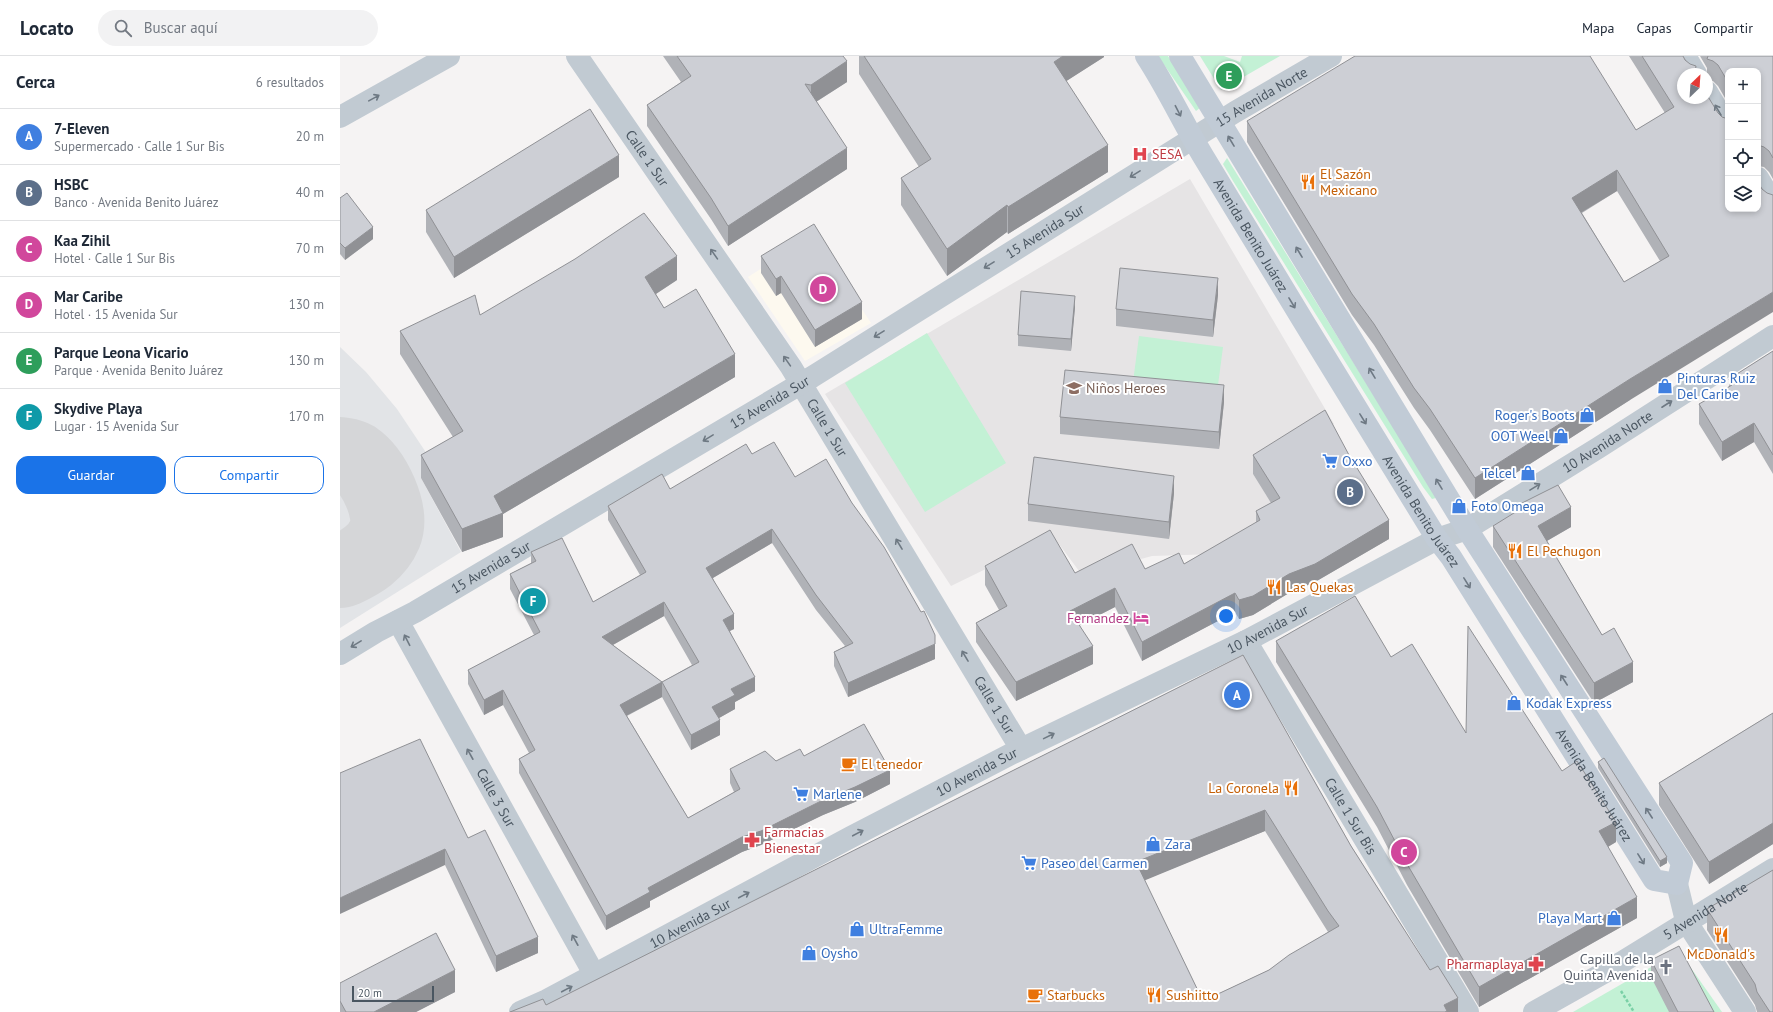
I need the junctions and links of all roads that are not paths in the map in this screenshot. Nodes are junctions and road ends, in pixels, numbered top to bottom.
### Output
1 (449, 56) edge
2 (577, 56) edge
3 (1146, 56) edge
4 (1180, 56) edge
5 (1331, 56) edge
6 (1685, 56) edge
7 (1692, 68) edge
8 (1713, 102) edge
9 (340, 117) edge
10 (1220, 122) junction
11 (1725, 122) edge
12 (1192, 138) junction
13 (1761, 183) edge
14 (1773, 203) edge
15 (1773, 336) edge
16 (801, 383) junction
17 (1467, 529) junction
18 (1438, 539) junction
19 (398, 621) junction
20 (1246, 641) junction
21 (340, 654) edge
22 (1021, 749) junction
23 (1773, 869) edge
24 (1677, 884) junction
25 (1686, 921) junction
26 (594, 974) junction
27 (550, 1006) edge
28 (520, 1012) edge
29 (1468, 1012) edge
30 (1534, 1012) edge
31 (1745, 1012) edge

9 -> 1 street
16 -> 2 street, Calle 1 Sur
3 -> 12 street, Avenida Benito Juárez
4 - 10 street, Avenida Benito Juárez
5 - 10 street, 15 Avenida Norte
6 - 7 street
11 -> 8 street
10 - 12 street, 15 Avenida Norte
17 -> 10 street, Avenida Benito Juárez
12 -> 16 street, 15 Avenida Sur
12 -> 18 street, Avenida Benito Juárez
13 - 14 street
17 -> 15 street, 10 Avenida Norte
16 -> 19 street, 15 Avenida Sur
22 -> 16 street, Calle 1 Sur
17 - 18 street, 10 Avenida Norte
24 -> 17 street, Avenida Benito Juárez
18 - 20 street, 10 Avenida Sur
18 -> 24 street, Avenida Benito Juárez
19 -> 21 street, 15 Avenida Sur
26 -> 19 street, Calle 3 Sur
22 -> 20 street, 10 Avenida Sur
20 - 29 street, Calle 1 Sur Bis
26 -> 22 street, 10 Avenida Sur
23 - 25 street, 5 Avenida Norte
24 - 25 street, Avenida Benito Juárez
25 - 30 street, 5 Avenida Norte
25 - 31 street, Avenida Benito Juárez
27 -> 26 street, 10 Avenida Sur
27 - 28 street, 10 Avenida Sur

